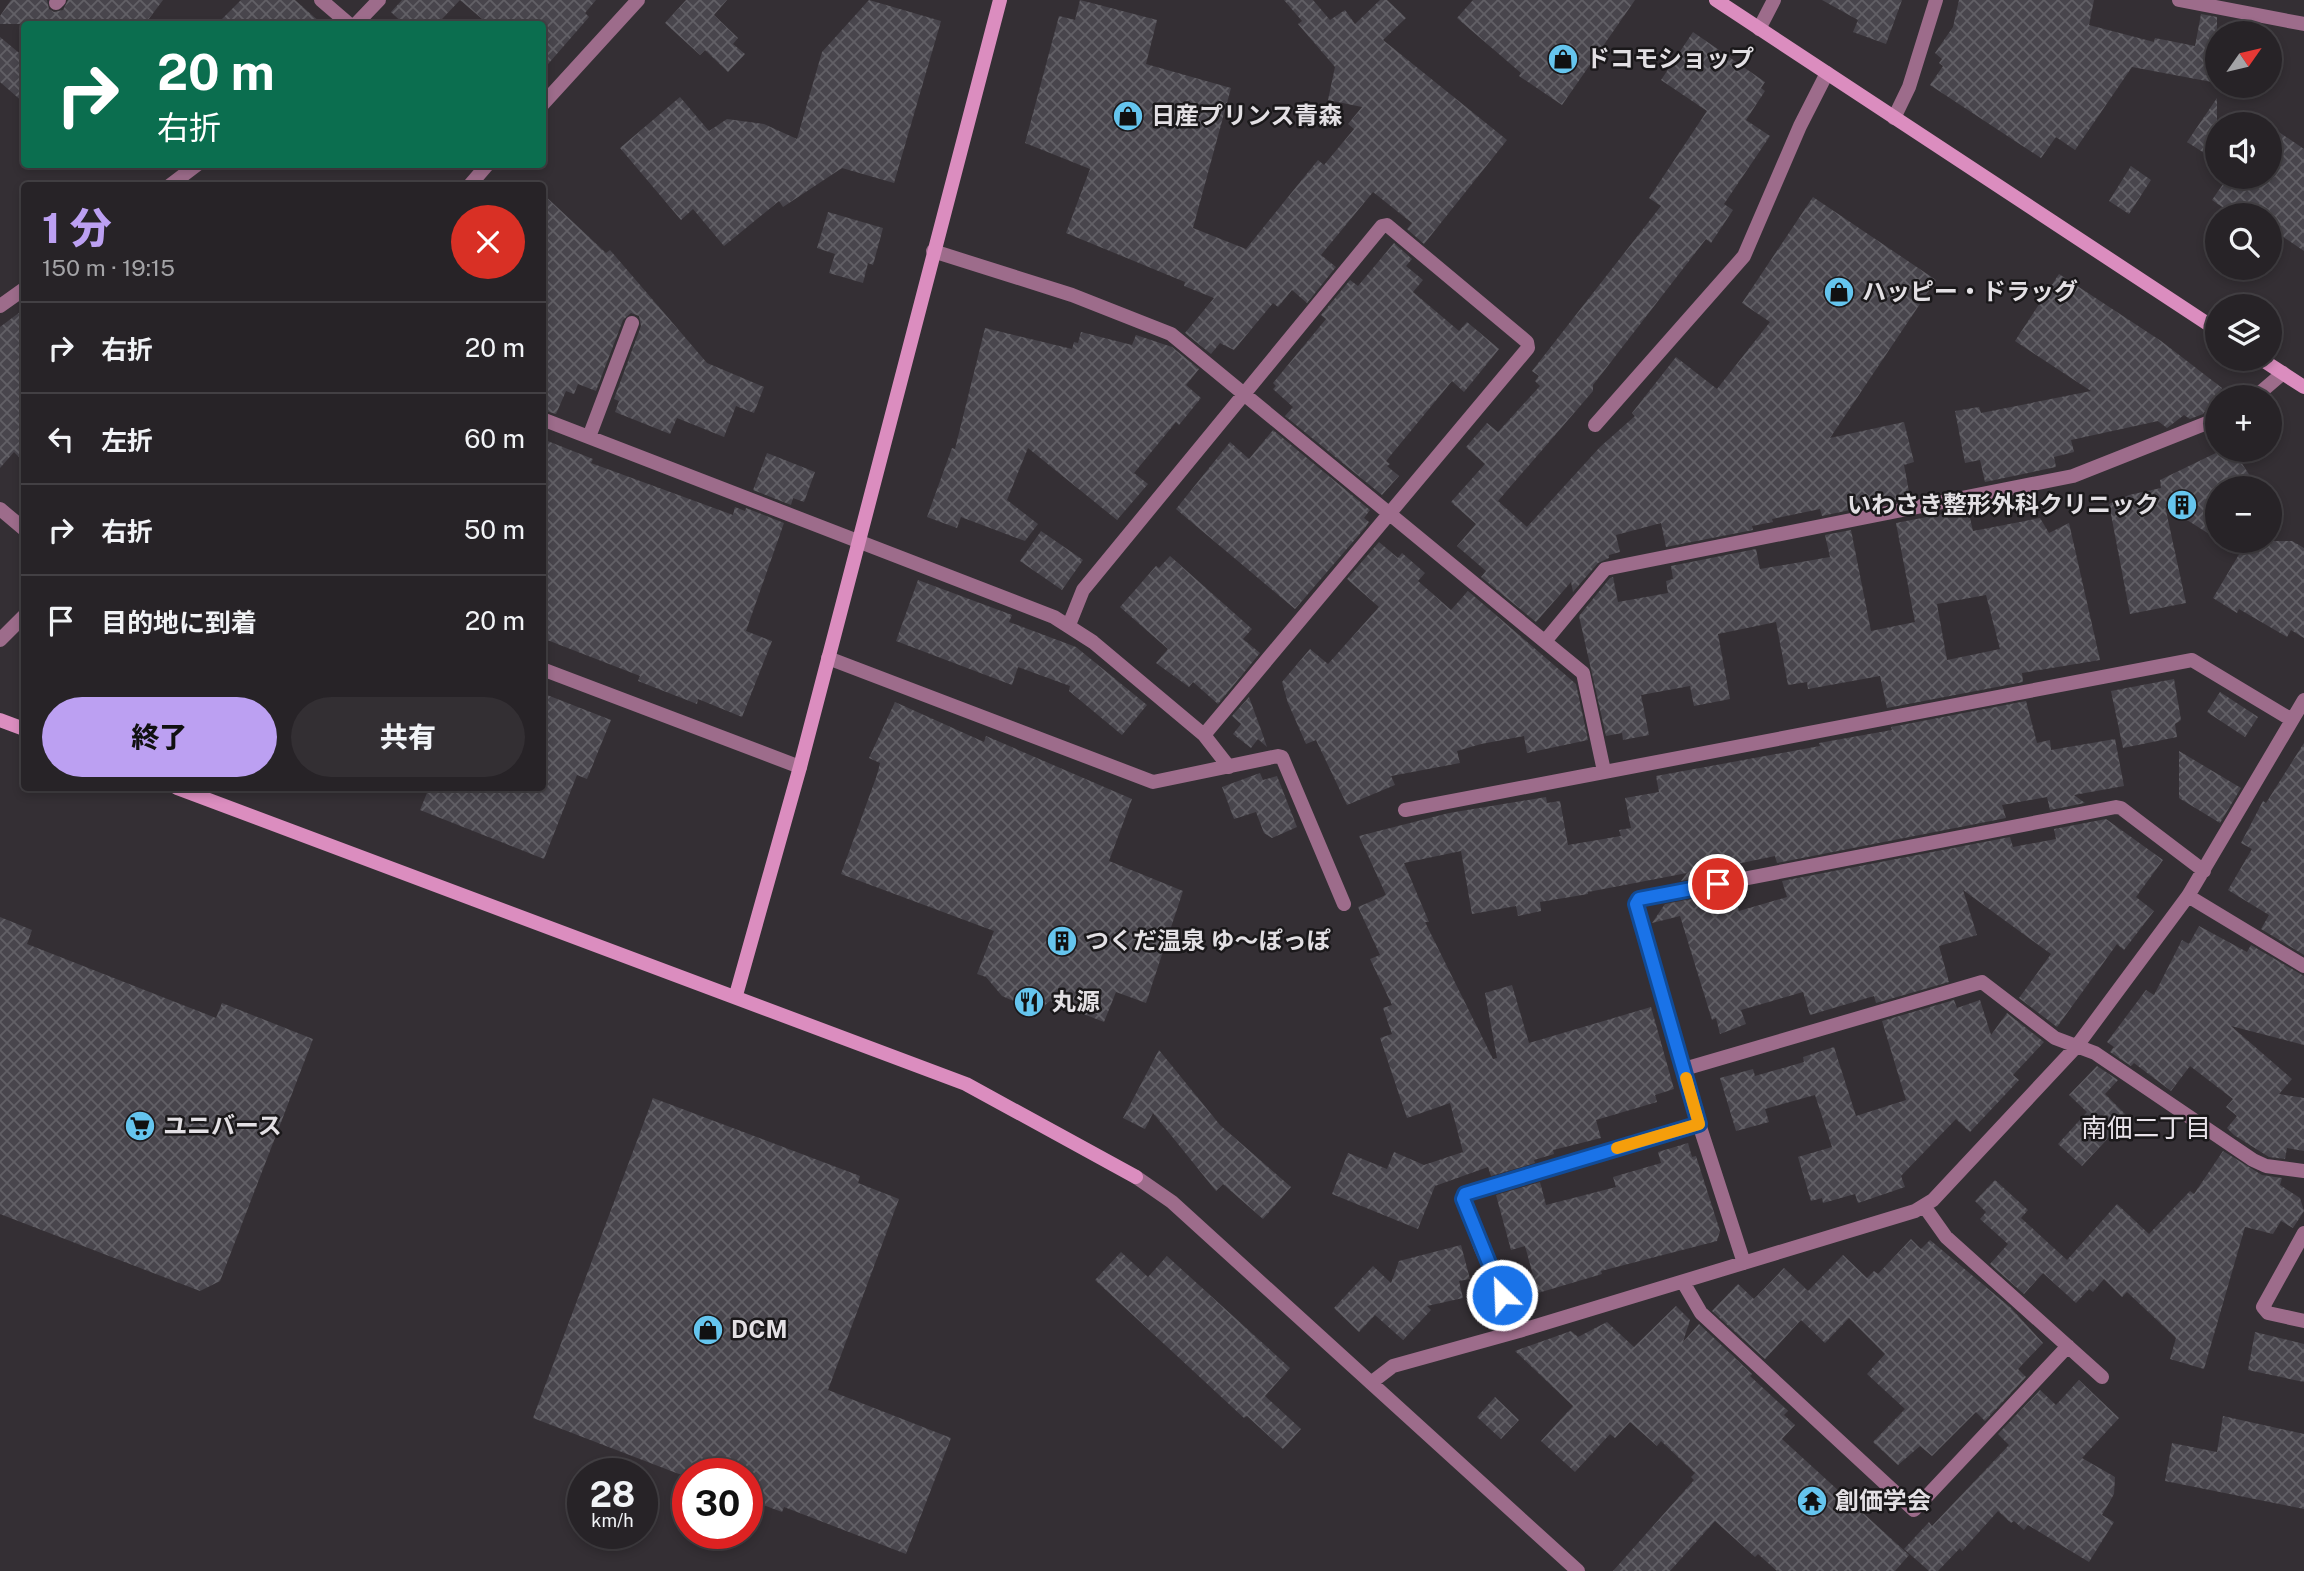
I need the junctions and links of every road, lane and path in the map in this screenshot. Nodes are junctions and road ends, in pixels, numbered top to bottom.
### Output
1 (321, 0) edge
2 (379, 0) edge
3 (638, 0) edge
4 (1000, 0) edge
5 (1716, 0) edge
6 (1774, 0) edge
7 (1936, 0) edge
8 (2179, 0) edge
9 (346, 21) edge
10 (359, 21) edge
11 (2304, 24) edge
12 (1759, 29) junction
13 (1827, 73) junction
14 (546, 101) edge
15 (1894, 118) junction
16 (193, 168) edge
17 (485, 168) edge
18 (174, 182) edge
19 (472, 182) edge
20 (933, 251) junction
21 (21, 291) edge
22 (0, 306) edge
23 (2205, 322) edge
24 (632, 323) dead end
25 (2280, 371) edge
26 (2283, 373) junction
27 (2269, 385) edge
28 (2304, 387) edge
29 (1244, 394) junction
30 (546, 421) edge
31 (2205, 424) edge
32 (1595, 425) dead end
33 (589, 437) junction
34 (0, 509) edge
35 (1391, 514) junction
36 (21, 526) edge
37 (859, 542) junction
38 (21, 620) edge
39 (1069, 625) junction
40 (0, 640) edge
41 (1546, 640) junction
42 (828, 658) junction
43 (546, 671) edge
44 (2304, 700) edge
45 (0, 720) edge
46 (2292, 720) junction
47 (21, 728) edge
48 (1204, 736) junction
49 (800, 767) junction
50 (1229, 767) junction
51 (1604, 771) junction
52 (185, 791) edge
53 (1405, 810) dead end
54 (2204, 871) junction
55 (2188, 897) junction
56 (1344, 904) dead end
57 (2304, 966) edge
58 (736, 995) junction
59 (2076, 1047) junction
60 (1684, 1069) junction
61 (1699, 1124) junction
62 (2304, 1171) edge
63 (1924, 1206) junction
64 (2304, 1233) edge
65 (1744, 1263) junction
66 (1683, 1282) junction
67 (2304, 1321) edge
68 (1519, 1331) junction
69 (2068, 1346) junction
70 (2102, 1377) dead end
71 (1372, 1382) junction
72 (1578, 1571) edge

1 - 9 street
2 - 10 street
3 - 14 street
4 - 20 street
5 - 12 street
6 - 12 street
7 - 15 street
8 - 11 street
12 - 13 street
13 - 15 street
13 - 32 street
15 - 23 street
16 - 18 street
17 - 19 street
20 - 29 street
20 - 37 street
21 - 22 street
24 - 33 street
25 - 26 street
26 - 27 street
26 - 28 street
29 - 35 street
29 - 35 street
29 - 39 street
30 - 33 street
31 - 41 street
33 - 37 street
34 - 36 street
35 - 41 street
35 - 48 street
37 - 39 street
37 - 42 street
38 - 40 street
39 - 48 street
41 - 51 street
42 - 49 street
42 - 50 street
43 - 49 street
44 - 46 street
45 - 47 street
46 - 51 street
46 - 54 street
48 - 50 street
49 - 58 street
50 - 56 street
51 - 53 street
52 - 58 street
54 - 55 street
54 - 60 street
55 - 57 street
55 - 59 street
58 - 71 street
59 - 60 street
59 - 62 street
59 - 63 street
60 - 61 street
61 - 65 street
61 - 68 street
63 - 65 street
63 - 69 street
64 - 67 street
65 - 66 street
66 - 68 street
66 - 69 street
68 - 71 street
69 - 70 street
71 - 72 street

